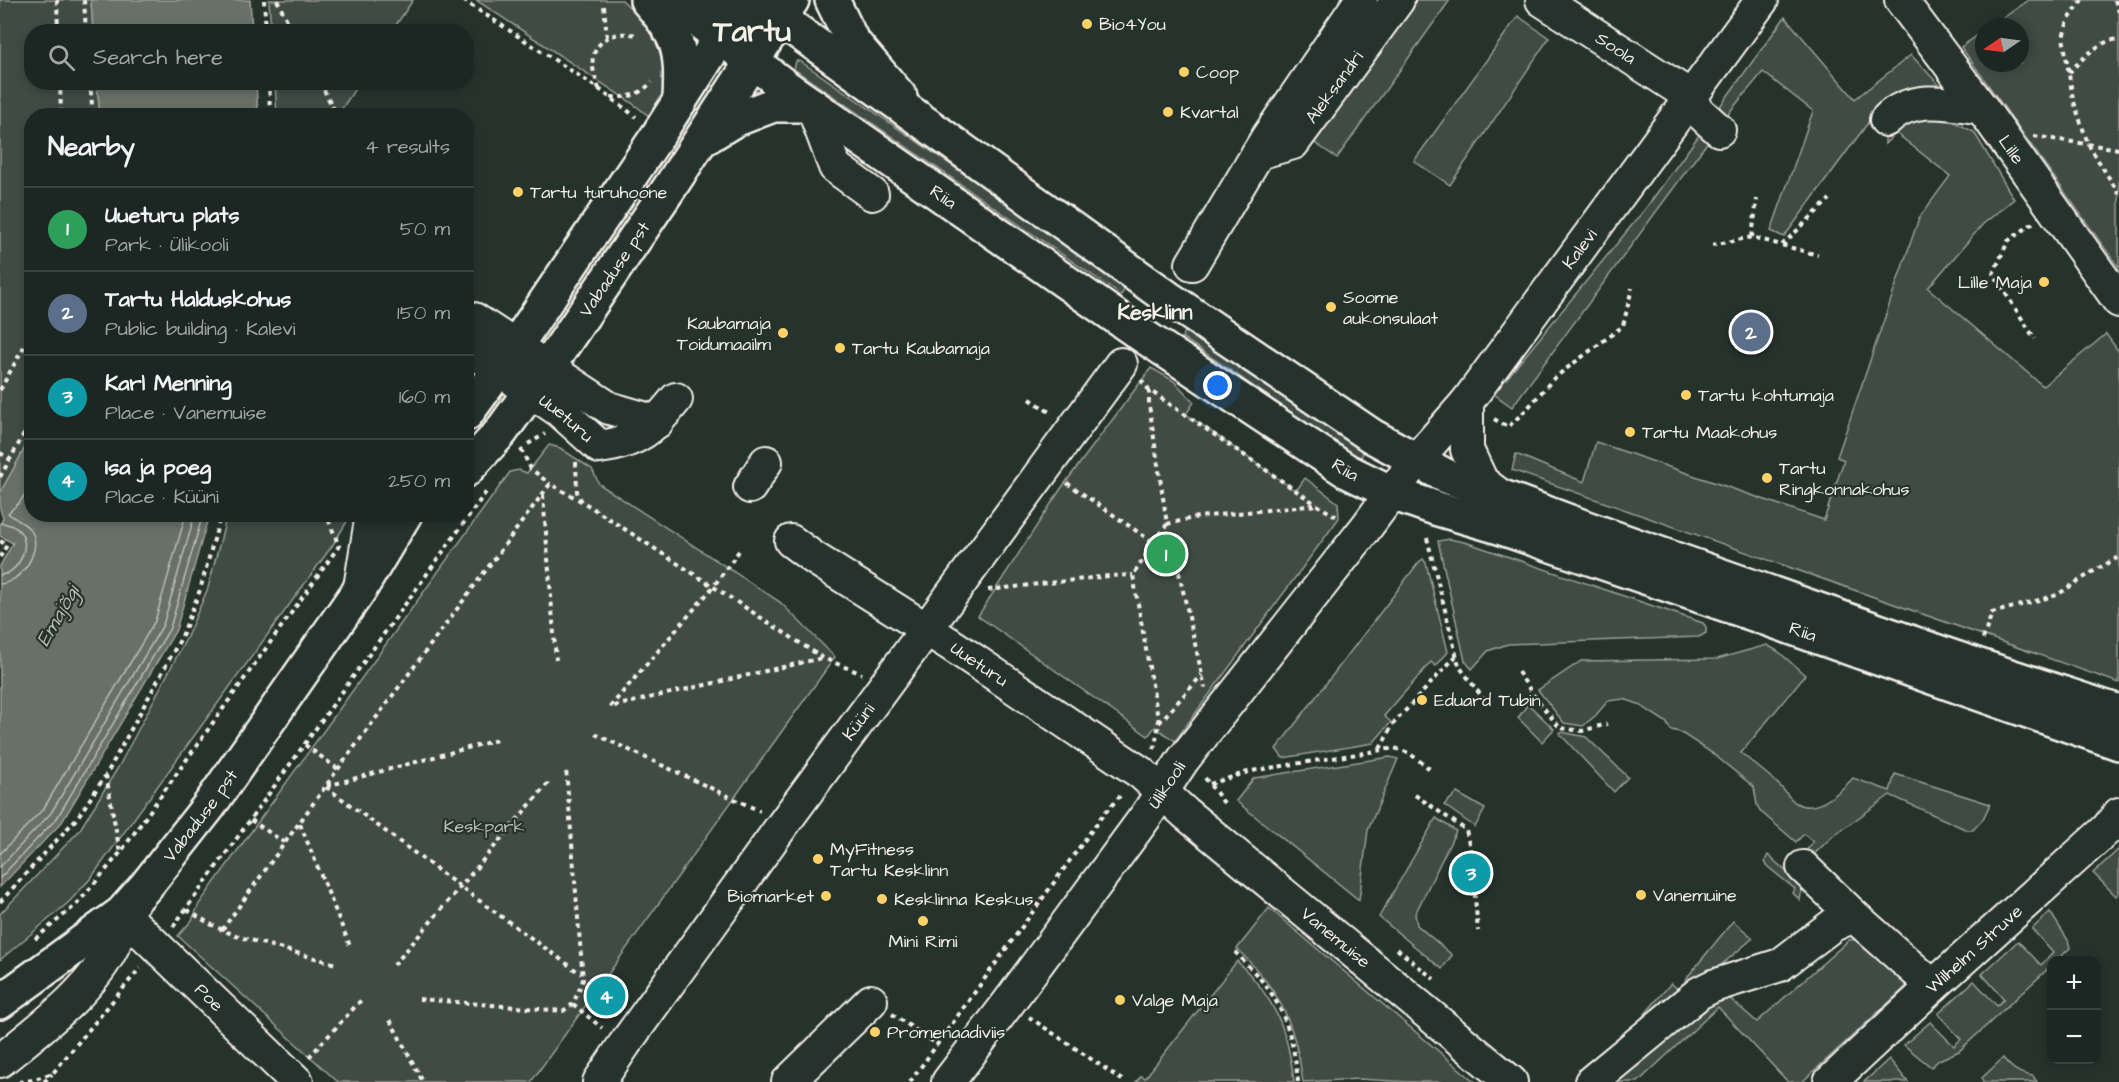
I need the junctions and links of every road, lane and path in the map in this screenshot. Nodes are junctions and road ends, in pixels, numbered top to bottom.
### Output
1 (57, 0) edge
2 (84, 0) edge
3 (264, 0) edge
4 (277, 0) edge
5 (463, 0) edge
6 (647, 0) edge
7 (671, 0) edge
8 (699, 0) edge
9 (832, 0) edge
10 (1361, 0) edge
11 (1398, 0) edge
12 (1542, 0) edge
13 (1762, 0) edge
14 (1901, 0) edge
15 (2082, 0) edge
16 (2115, 0) edge
17 (604, 6) dead end
18 (2119, 12) edge
19 (755, 23) edge
20 (58, 24) edge
21 (86, 24) edge
22 (266, 24) edge
23 (289, 24) edge
24 (608, 37) junction
25 (2119, 39) edge
26 (649, 43) dead end
27 (2069, 73) junction
28 (599, 89) junction
29 (60, 90) edge
30 (91, 90) edge
31 (269, 90) edge
32 (324, 90) edge
33 (668, 94) junction
34 (610, 97) junction
35 (1688, 98) junction
36 (812, 105) junction
37 (61, 108) edge
38 (92, 108) edge
39 (270, 108) edge
40 (333, 108) edge
41 (1982, 108) junction
42 (640, 120) dead end
43 (1886, 120) dead end
44 (925, 124) junction
45 (1719, 130) dead end
46 (2032, 135) dead end
47 (699, 142) junction
48 (2088, 144) junction
49 (2119, 149) edge
50 (1258, 153) junction
51 (872, 194) dead end
52 (2119, 194) edge
53 (1757, 199) dead end
54 (1830, 199) dead end
55 (2053, 208) junction
56 (1752, 237) junction
57 (1712, 245) dead end
58 (1782, 246) junction
59 (1818, 255) dead end
60 (1192, 264) dead end
61 (1632, 288) dead end
62 (2119, 301) edge
63 (474, 336) edge
64 (2035, 339) dead end
65 (24, 346) edge
66 (506, 358) junction
67 (1121, 364) joint
68 (539, 380) junction
69 (0, 390) edge
70 (1149, 390) junction
71 (474, 403) edge
72 (1479, 409) junction
73 (24, 434) edge
74 (554, 437) dead end
75 (521, 448) junction
76 (588, 452) junction
77 (0, 453) edge
78 (514, 456) dead end
79 (10, 459) junction
80 (1416, 460) junction
81 (1045, 469) junction
82 (0, 477) edge
83 (476, 481) edge
84 (550, 484) junction
85 (1392, 493) junction
86 (543, 494) junction
87 (1502, 496) junction
88 (583, 502) junction
89 (1317, 505) junction
90 (1339, 518) dead end
91 (219, 522) edge
92 (329, 522) edge
93 (371, 522) edge
94 (400, 522) edge
95 (420, 522) edge
96 (449, 522) edge
97 (1167, 524) junction
98 (1427, 538) dead end
99 (0, 541) edge
100 (791, 541) dead end
101 (1154, 543) junction
102 (739, 551) dead end
103 (0, 557) edge
104 (2119, 557) edge
105 (1133, 575) junction
106 (712, 587) junction
107 (360, 589) junction
108 (951, 594) junction
109 (926, 630) junction
110 (1982, 642) dead end
111 (1456, 656) junction
112 (823, 658) junction
113 (556, 660) dead end
114 (1518, 672) dead end
115 (1202, 675) junction
116 (888, 684) junction
117 (1206, 692) dead end
118 (1485, 701) dead end
119 (2119, 712) edge
120 (1159, 724) junction
121 (1607, 724) dead end
122 (595, 734) dead end
123 (497, 740) dead end
124 (2119, 743) edge
125 (305, 745) junction
126 (1380, 750) junction
127 (1152, 759) dead end
128 (338, 768) junction
129 (566, 769) dead end
130 (1430, 769) dead end
131 (106, 775) junction
132 (1202, 775) dead end
133 (550, 781) dead end
134 (1210, 784) junction
135 (326, 787) junction
136 (1162, 794) junction
137 (1415, 795) dead end
138 (1120, 796) dead end
139 (1224, 803) dead end
140 (2119, 814) edge
141 (251, 820) junction
142 (784, 823) junction
143 (300, 824) junction
144 (285, 843) junction
145 (120, 853) junction
146 (1803, 867) dead end
147 (459, 886) junction
148 (0, 902) edge
149 (187, 910) junction
150 (122, 913) junction
151 (1854, 916) junction
152 (222, 930) junction
153 (1478, 931) dead end
154 (34, 940) dead end
155 (158, 946) junction
156 (350, 946) dead end
157 (1397, 949) dead end
158 (1235, 952) dead end
159 (336, 963) dead end
160 (394, 965) dead end
161 (581, 974) junction
162 (1434, 979) dead end
163 (1933, 986) junction
164 (363, 998) dead end
165 (420, 999) dead end
166 (871, 1001) joint
167 (0, 1002) edge
168 (573, 1004) junction
169 (1026, 1015) dead end
170 (390, 1020) dead end
171 (931, 1040) dead end
172 (316, 1049) dead end
173 (0, 1060) edge
174 (614, 1070) edge
175 (53, 1073) junction
176 (19, 1082) edge
177 (44, 1082) edge
178 (297, 1082) edge
179 (423, 1082) edge
180 (788, 1082) edge
181 (910, 1082) edge
182 (948, 1082) edge
183 (1125, 1082) edge
184 (1298, 1082) edge
185 (1511, 1082) edge
186 (1591, 1082) edge
187 (1830, 1082) edge

1 - 20 path
2 - 21 path
3 - 22 path
4 - 23 path
5 - 28 path
6 - 33 main road
7 - 19 main road, Riia
8 - 19 main road
9 - 44 main road
10 - 50 street, Aleksandri
11 - 50 street, Aleksandri
12 - 35 street, Soola
13 - 35 street, Kalevi
14 - 41 street, Lille
15 - 27 path
16 - 18 path
17 - 24 path
19 - 33 main road
19 - 36 main road, Riia
19 - 44 main road, Riia
19 - 47 main road, Vabaduse pst
24 - 26 path
24 - 28 path
25 - 27 path
27 - 48 path
28 - 34 path
29 - 37 path
30 - 38 path
31 - 39 path
32 - 40 path
33 - 34 path
33 - 66 main road
34 - 42 path
35 - 45 street, Soola
35 - 72 street, Kalevi
36 - 47 main road
36 - 51 street
36 - 85 main road, Riia
41 - 43 street
41 - 55 street, Lille
44 - 80 main road, Riia
46 - 48 path
47 - 68 main road, Vabaduse pst
48 - 49 path
48 - 52 path
50 - 60 street, Aleksandri
53 - 56 path
54 - 58 path
55 - 62 street, Lille
55 - 64 path
56 - 57 path
56 - 58 path
58 - 59 path
61 - 72 path
63 - 66 street
65 - 69 path
66 - 68 street
66 - 71 main road
67 - 70 path
67 - 81 street, Küüni
68 - 76 street, Uueturu
68 - 76 street, Uueturu
68 - 83 main road, Vabaduse pst
70 - 89 path
70 - 97 path
72 - 80 street, Kalevi
72 - 87 street
73 - 79 path
74 - 75 path
75 - 78 path
75 - 84 path
76 - 88 path
77 - 79 path
79 - 82 path
80 - 85 street, Kalevi
80 - 87 main road, Riia
81 - 101 path
81 - 108 street, Küüni
84 - 86 path
84 - 88 path
85 - 124 main road, Riia
85 - 136 street, Ülikooli
86 - 113 path
86 - 128 path
87 - 119 main road, Riia
88 - 106 path
89 - 90 path
89 - 97 path
91 - 131 path
92 - 145 path
93 - 107 street
94 - 107 main road, Vabaduse pst
95 - 107 main road, Vabaduse pst
96 - 125 path
97 - 101 path
98 - 111 path
99 - 103 path
100 - 109 street, Uueturu
101 - 105 path
101 - 115 path
102 - 106 path
104 - 110 path
105 - 108 path
105 - 120 path
106 - 112 path
106 - 112 path
107 - 150 main road, Vabaduse pst
108 - 109 street, Küüni
109 - 116 street, Küüni
109 - 136 street, Uueturu
111 - 118 path
111 - 126 path
112 - 116 path
114 - 121 path
115 - 117 path
115 - 120 path
116 - 142 street, Küüni
120 - 127 path
122 - 142 path
123 - 135 path
125 - 128 path
125 - 141 path
126 - 130 path
126 - 134 path
128 - 135 path
129 - 161 path
131 - 145 path
131 - 148 path
132 - 134 path
133 - 147 path
134 - 139 path
135 - 143 path
135 - 147 path
136 - 182 street, Ülikooli
136 - 185 street, Vanemuise
137 - 153 path
138 - 181 path
140 - 163 street, Wilhelm Struve
141 - 144 path
141 - 149 path
142 - 174 street, Küüni
143 - 144 path
143 - 156 path
144 - 152 path
145 - 154 path
146 - 151 street
147 - 160 path
147 - 161 path
149 - 152 path
149 - 155 path
150 - 155 street, Poe
150 - 167 main road, Vabaduse pst
150 - 173 street
151 - 163 street
151 - 186 street
152 - 159 path
155 - 175 path
155 - 178 street, Poe
157 - 162 path
158 - 184 path
161 - 168 path
163 - 187 street, Wilhelm Struve
164 - 172 path
165 - 168 path
166 - 171 path
166 - 180 street
168 - 174 path
169 - 183 path
170 - 179 path
175 - 176 path
175 - 177 path

